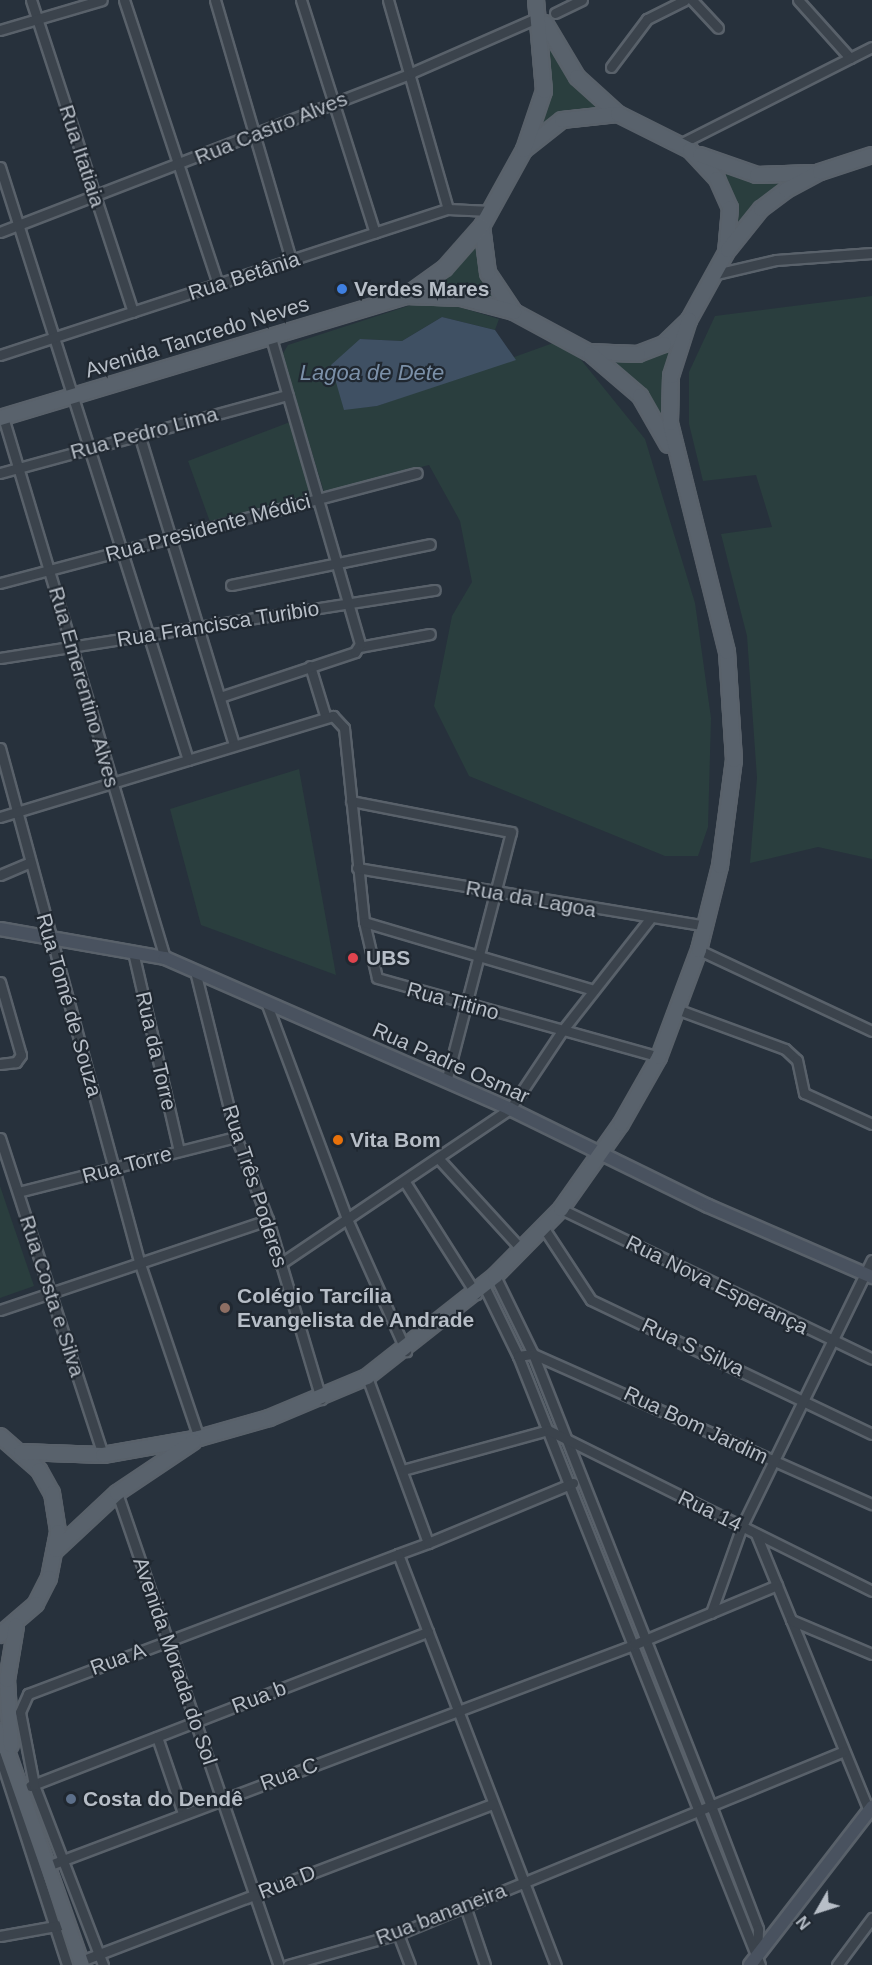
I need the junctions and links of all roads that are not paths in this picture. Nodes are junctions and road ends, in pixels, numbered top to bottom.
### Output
1 (31, 0) edge
2 (102, 0) edge
3 (124, 0) edge
4 (215, 0) edge
5 (301, 0) edge
6 (388, 0) edge
7 (582, 0) edge
8 (685, 0) edge
9 (692, 0) edge
10 (798, 0) edge
11 (537, 7) edge
12 (555, 13) dead end
13 (38, 19) junction
14 (718, 28) dead end
15 (0, 30) edge
16 (872, 47) edge
17 (850, 58) junction
18 (611, 67) dead end
19 (411, 73) junction
20 (333, 104) junction
21 (618, 114) junction
22 (254, 135) junction
23 (685, 147) junction
24 (524, 150) junction
25 (872, 155) edge
26 (178, 165) junction
27 (0, 167) edge
28 (820, 172) junction
29 (96, 198) junction
30 (448, 209) junction
31 (490, 211) junction
32 (19, 225) junction
33 (482, 226) junction
34 (0, 232) edge
35 (375, 233) junction
36 (726, 253) junction
37 (872, 254) edge
38 (291, 260) junction
39 (716, 274) junction
40 (218, 284) junction
41 (406, 297) junction
42 (133, 312) junction
43 (514, 312) junction
44 (689, 320) junction
45 (271, 337) junction
46 (52, 338) junction
47 (588, 352) junction
48 (0, 355) edge
49 (288, 395) junction
50 (72, 396) junction
51 (1, 417) edge
52 (139, 434) junction
53 (88, 448) junction
54 (18, 468) junction
55 (679, 472) junction
56 (0, 473) edge
57 (417, 473) dead end
58 (319, 499) junction
59 (171, 538) junction
60 (430, 544) dead end
61 (121, 551) junction
62 (337, 563) junction
63 (50, 569) junction
64 (0, 583) edge
65 (231, 585) dead end
66 (435, 590) dead end
67 (348, 603) junction
68 (198, 627) junction
69 (430, 634) dead end
70 (148, 635) junction
71 (72, 647) junction
72 (357, 650) junction
73 (0, 658) edge
74 (310, 666) junction
75 (220, 698) junction
76 (325, 715) junction
77 (234, 745) junction
78 (1, 753) edge
79 (188, 760) junction
80 (112, 785) junction
81 (351, 801) junction
82 (17, 811) junction
83 (0, 817) edge
84 (30, 862) junction
85 (357, 868) junction
86 (0, 875) edge
87 (498, 894) junction
88 (649, 920) junction
89 (364, 922) junction
90 (706, 926) junction
91 (0, 929) edge
92 (49, 936) junction
93 (699, 950) junction
94 (133, 952) junction
95 (165, 958) junction
96 (481, 959) junction
97 (195, 971) junction
98 (0, 982) edge
99 (593, 990) junction
100 (266, 1002) junction
101 (468, 1005) junction
102 (679, 1010) junction
103 (562, 1031) junction
104 (872, 1031) edge
105 (659, 1057) junction
106 (0, 1064) edge
107 (446, 1081) junction
108 (510, 1109) junction
109 (872, 1124) edge
110 (236, 1137) junction
111 (0, 1138) edge
112 (179, 1151) junction
113 (601, 1154) junction
114 (438, 1158) junction
115 (116, 1169) junction
116 (405, 1182) junction
117 (18, 1192) junction
118 (561, 1209) junction
119 (347, 1219) junction
120 (268, 1220) junction
121 (543, 1227) junction
122 (521, 1249) junction
123 (872, 1260) edge
124 (139, 1261) junction
125 (280, 1264) junction
126 (495, 1276) junction
127 (868, 1276) edge
128 (480, 1290) junction
129 (51, 1293) junction
130 (0, 1310) edge
131 (832, 1341) junction
132 (406, 1351) junction
133 (533, 1354) junction
134 (518, 1356) junction
135 (872, 1359) edge
136 (367, 1377) junction
137 (321, 1399) junction
138 (802, 1402) junction
139 (548, 1430) junction
140 (872, 1434) edge
141 (0, 1436) edge
142 (199, 1438) junction
143 (564, 1438) junction
144 (21, 1452) junction
145 (103, 1455) junction
146 (773, 1461) junction
147 (403, 1470) junction
148 (581, 1480) junction
149 (569, 1485) junction
150 (117, 1493) junction
151 (872, 1504) edge
152 (742, 1526) junction
153 (756, 1534) junction
154 (428, 1543) junction
155 (56, 1550) junction
156 (398, 1554) junction
157 (777, 1585) junction
158 (872, 1591) edge
159 (711, 1613) junction
160 (791, 1620) junction
161 (16, 1626) junction
162 (428, 1632) junction
163 (0, 1635) edge
164 (168, 1640) junction
165 (645, 1640) junction
166 (633, 1645) junction
167 (872, 1654) edge
168 (460, 1709) junction
169 (196, 1721) junction
170 (0, 1731) edge
171 (157, 1737) junction
172 (844, 1750) junction
173 (6, 1755) edge
174 (29, 1787) junction
175 (222, 1798) junction
176 (710, 1803) junction
177 (494, 1804) junction
178 (696, 1809) junction
179 (870, 1809) edge
180 (183, 1813) junction
181 (66, 1858) junction
182 (50, 1864) junction
183 (525, 1882) junction
184 (255, 1894) junction
185 (465, 1906) junction
186 (872, 1918) edge
187 (70, 1923) junction
188 (56, 1927) junction
189 (398, 1934) junction
190 (0, 1936) edge
191 (99, 1954) junction
192 (756, 1962) edge
193 (82, 1963) edge
194 (67, 1965) edge
195 (103, 1965) edge
196 (279, 1965) edge
197 (288, 1965) edge
198 (410, 1965) edge
199 (485, 1965) edge
200 (556, 1965) edge
201 (837, 1965) edge

1 - 13 street, Rua Itatiaia
2 - 13 street
3 - 26 street
4 - 22 street
5 - 20 street
6 - 19 street
7 - 12 street
8 - 18 street
9 - 14 street
10 - 17 street
11 - 19 street, Rua Castro Alves
11 - 21 main road
11 - 24 main road
13 - 15 street
13 - 29 street, Rua Itatiaia
16 - 17 street
17 - 23 street
19 - 20 street, Rua Castro Alves
19 - 30 street
20 - 22 street, Rua Castro Alves
20 - 35 street
21 - 23 main road
21 - 24 main road
22 - 26 street, Rua Castro Alves
22 - 38 street
23 - 28 main road
23 - 36 main road
24 - 31 main road
25 - 28 main road
26 - 29 street, Rua Castro Alves
26 - 40 street
27 - 32 street
28 - 36 main road
29 - 32 street, Rua Castro Alves
29 - 42 street, Rua Itatiaia
30 - 31 street, Rua Betânia
30 - 35 street, Rua Betânia
31 - 33 main road
32 - 34 street, Rua Castro Alves
32 - 46 street
33 - 41 main road
33 - 43 main road
35 - 38 street, Rua Betânia
36 - 39 main road
37 - 39 street
38 - 40 street, Rua Betânia
39 - 44 main road
40 - 42 street, Rua Betânia
41 - 43 main road
41 - 45 main road, Avenida Tancredo Neves
42 - 46 street, Rua Betânia
43 - 47 main road
44 - 47 main road
44 - 55 main road
45 - 49 street
45 - 50 main road, Avenida Tancredo Neves
46 - 48 street, Rua Betânia
46 - 50 street
47 - 55 main road
49 - 52 street, Rua Pedro Lima
49 - 58 street
50 - 51 main road, Avenida Tancredo Neves
50 - 53 street
51 - 54 street, Rua Emerentino Alves
52 - 53 street, Rua Pedro Lima
52 - 59 street
53 - 54 street, Rua Pedro Lima
53 - 61 street
54 - 56 street, Rua Pedro Lima
54 - 63 street, Rua Emerentino Alves
55 - 90 main road
57 - 58 street, Rua Presidente Médici
58 - 59 street, Rua Presidente Médici
58 - 62 street
59 - 61 street, Rua Presidente Médici
59 - 68 street
60 - 62 street
61 - 63 street, Rua Presidente Médici
61 - 70 street
62 - 65 street
62 - 67 street
63 - 64 street, Rua Presidente Médici
63 - 71 street, Rua Emerentino Alves
66 - 67 street, Rua Francisca Turibio
67 - 68 street, Rua Francisca Turibio
67 - 72 street
68 - 70 street, Rua Francisca Turibio
68 - 75 street
69 - 72 street
70 - 71 street, Rua Francisca Turibio
70 - 79 street
71 - 73 street, Rua Francisca Turibio
71 - 80 street, Rua Emerentino Alves
72 - 74 street
74 - 75 street
74 - 76 street
75 - 77 street
76 - 77 street
76 - 81 street, Rua Titino
77 - 79 street
78 - 82 street, Rua Tomé de Souza
79 - 80 street
80 - 82 street
80 - 95 street, Rua Emerentino Alves
81 - 85 street, Rua Titino
81 - 87 street
82 - 83 street
82 - 84 street, Rua Tomé de Souza
84 - 86 street
84 - 92 street, Rua Tomé de Souza
85 - 87 street, Rua da Lagoa
85 - 89 street, Rua Titino
87 - 88 street, Rua da Lagoa
87 - 96 street
88 - 90 street, Rua da Lagoa
88 - 99 street
89 - 96 street
89 - 101 street, Rua Titino
90 - 93 main road
91 - 92 street, Rua Padre Osmar
92 - 94 street, Rua Padre Osmar
92 - 115 street, Rua Tomé de Souza
93 - 102 main road
93 - 104 street
94 - 95 street, Rua Padre Osmar
94 - 112 street, Rua da Torre
95 - 97 street, Rua Padre Osmar
96 - 99 street
96 - 101 street
97 - 100 street, Rua Padre Osmar
97 - 110 street, Rua Três Poderes
98 - 106 street
99 - 103 street
100 - 107 street, Rua Padre Osmar
100 - 119 street
101 - 103 street, Rua Titino
101 - 107 street
102 - 105 main road
102 - 109 street
103 - 105 street, Rua Titino
103 - 108 street
105 - 113 main road
107 - 108 street, Rua Padre Osmar
108 - 113 street, Rua Padre Osmar
108 - 114 street
110 - 112 street, Rua Torre
110 - 120 street, Rua Três Poderes
111 - 117 street, Rua Costa e Silva
112 - 115 street, Rua Torre
113 - 118 main road
113 - 127 street, Rua Padre Osmar
114 - 116 street
114 - 122 street
115 - 117 street, Rua Torre
115 - 124 street, Rua Tomé de Souza
116 - 119 street
116 - 128 street
117 - 129 street, Rua Costa e Silva
118 - 121 main road
118 - 131 street, Rua Nova Esperança
119 - 125 street
119 - 132 street
120 - 124 street
120 - 125 street, Rua Três Poderes
121 - 122 main road
121 - 138 street, Rua S Silva
122 - 126 main road
123 - 127 street
124 - 129 street
124 - 142 street, Rua Tomé de Souza
125 - 137 street, Rua Três Poderes
126 - 128 main road
126 - 133 street
127 - 131 street
128 - 132 main road
128 - 134 street
129 - 130 street
129 - 145 street, Rua Costa e Silva
131 - 135 street, Rua Nova Esperança
131 - 138 street
132 - 136 main road
133 - 134 street
133 - 143 street
133 - 146 street, Rua Bom Jardim
134 - 139 street
136 - 137 main road
136 - 147 street
137 - 142 main road
138 - 140 street, Rua S Silva
138 - 146 street
139 - 143 street, Rua 14
139 - 147 street
139 - 149 street
141 - 144 main road
142 - 145 main road
142 - 150 main road
143 - 148 street
143 - 152 street, Rua 14
144 - 145 main road
144 - 155 main road
146 - 151 street, Rua Bom Jardim
146 - 152 street
147 - 154 street
148 - 149 street, Rua A
148 - 165 street
149 - 154 street, Rua A
149 - 166 street
150 - 155 main road
150 - 164 street, Avenida Morada do Sol
152 - 153 street, Rua 14
152 - 159 street
153 - 157 street
153 - 158 street, Rua 14
154 - 156 street, Rua A
155 - 161 main road
156 - 162 street
156 - 164 street, Rua A
157 - 159 street, Rua C
157 - 160 street
159 - 165 street, Rua C
160 - 167 street
160 - 172 street
161 - 163 main road
161 - 173 main road
162 - 168 street
162 - 169 street, Rua b
164 - 169 street, Avenida Morada do Sol
164 - 174 street, Rua A
165 - 166 street, Rua C
165 - 176 street
166 - 168 street, Rua C
166 - 178 street
168 - 175 street, Rua C
168 - 177 street
169 - 171 street, Rua b
169 - 175 street, Avenida Morada do Sol
170 - 173 main road
171 - 174 street, Rua b
171 - 180 street
172 - 176 street, Rua bananeira
172 - 179 street
173 - 174 main road
173 - 188 street
174 - 181 street, Rua A
174 - 182 main road
175 - 180 street, Rua C
175 - 184 street, Avenida Morada do Sol
176 - 178 street, Rua bananeira
176 - 192 street
177 - 183 street
177 - 184 street, Rua D
178 - 183 street, Rua bananeira
178 - 192 street
179 - 192 street
180 - 181 street, Rua C
181 - 182 street, Rua C
181 - 191 street, Rua A
182 - 187 main road
183 - 185 street, Rua bananeira
183 - 200 street
184 - 191 street, Rua D
184 - 196 street, Avenida Morada do Sol
185 - 189 street, Rua bananeira
185 - 199 street
186 - 201 street
187 - 188 street
187 - 193 main road
188 - 190 street
188 - 194 street
189 - 197 street, Rua bananeira
189 - 198 street
191 - 193 street, Rua D
191 - 195 street, Rua A

